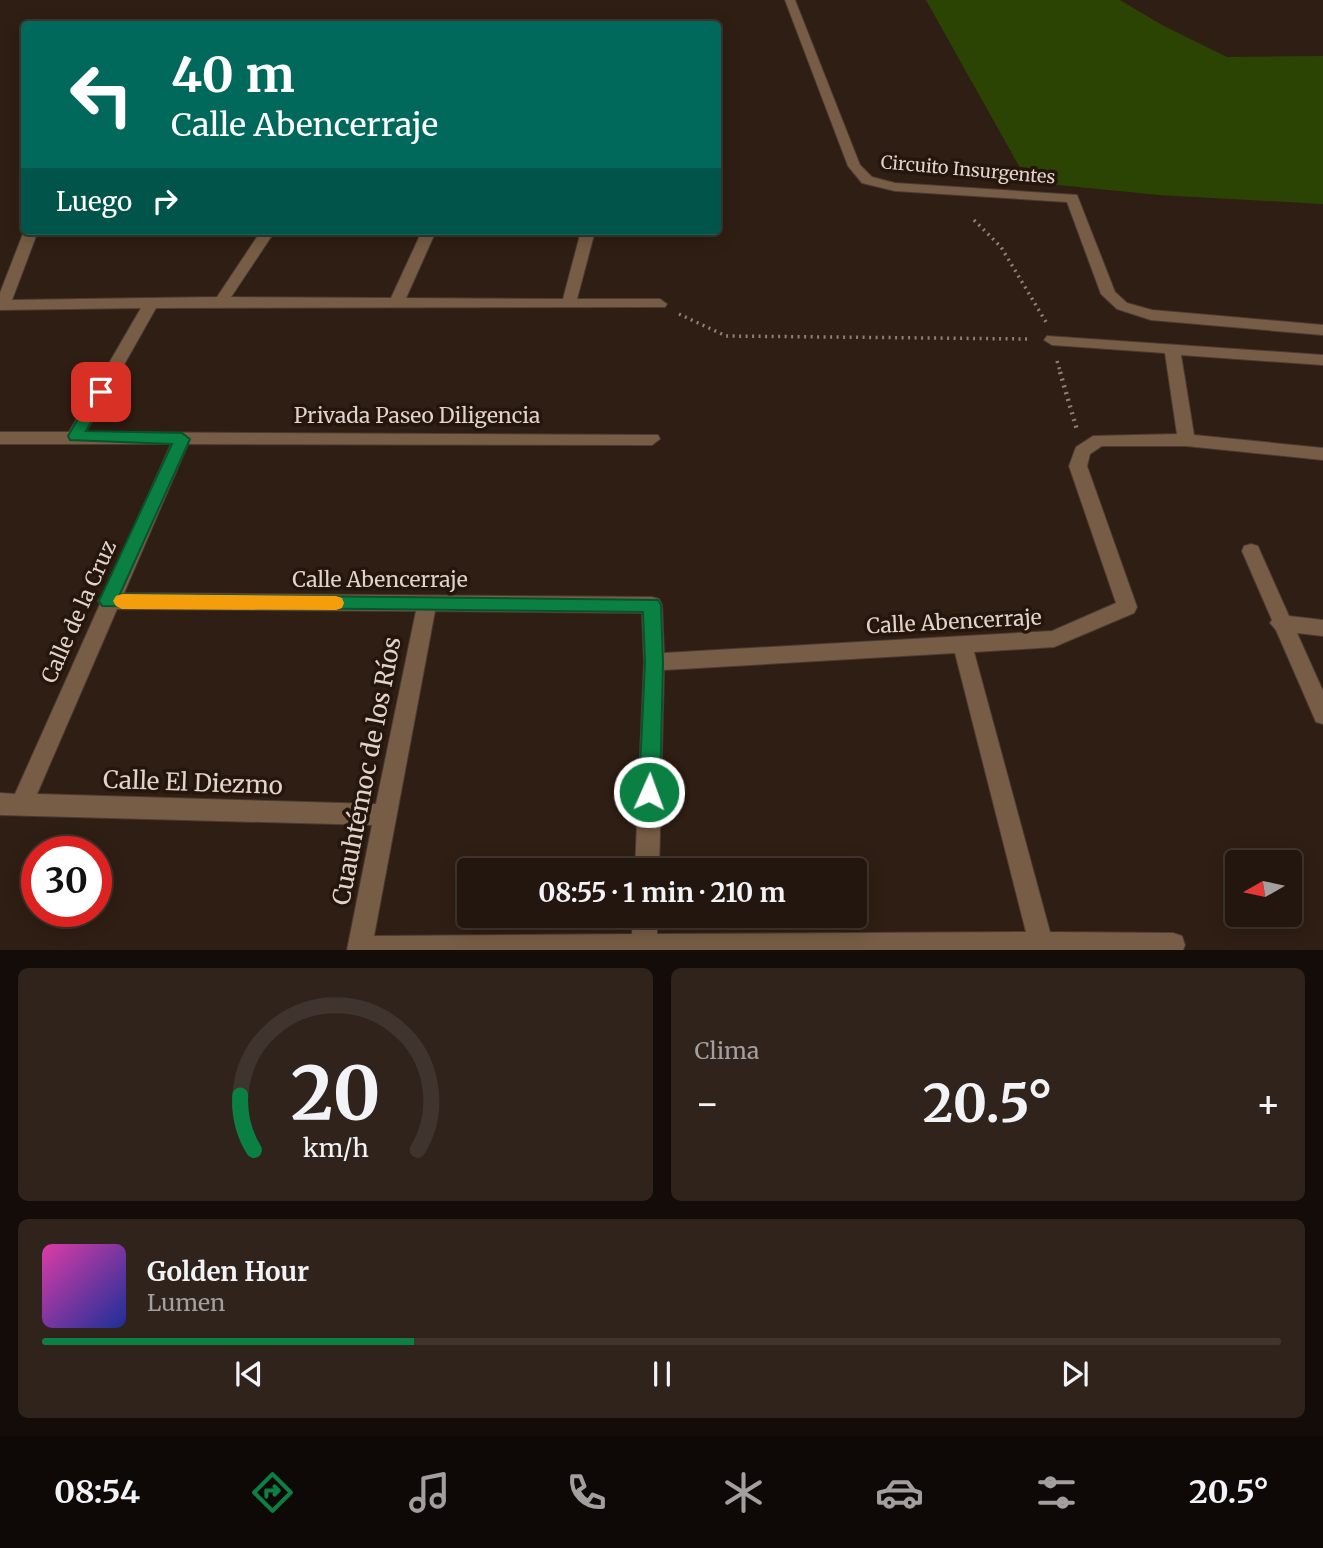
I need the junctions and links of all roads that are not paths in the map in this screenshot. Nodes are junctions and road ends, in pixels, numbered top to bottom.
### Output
1 (790, 0) edge
2 (29, 235) edge
3 (265, 235) edge
4 (427, 235) edge
5 (587, 235) edge
6 (152, 302) junction
7 (221, 302) junction
8 (397, 302) junction
9 (569, 303) junction
10 (660, 304) road end
11 (2, 305) edge
12 (1323, 330) edge
13 (1052, 340) road end
14 (1172, 349) junction
15 (1323, 360) edge
16 (75, 436) junction
17 (0, 438) edge
18 (182, 439) junction
19 (652, 439) dead end
20 (1186, 440) junction
21 (1323, 454) edge
22 (1251, 551) dead end
23 (108, 601) junction
24 (427, 603) junction
25 (1280, 623) junction
26 (1323, 628) edge
27 (961, 643) junction
28 (654, 662) junction
29 (1323, 715) edge
30 (10, 804) edge
31 (385, 815) junction
32 (646, 858) edge
33 (645, 928) edge
34 (1041, 943) junction
35 (1173, 945) dead end
36 (359, 949) edge
37 (644, 949) edge

1 - 12 street, Circuito Insurgentes
2 - 11 street
3 - 7 street
4 - 8 street
5 - 9 street
6 - 7 street
6 - 11 street
6 - 16 street
7 - 8 street
8 - 9 street
9 - 10 street
13 - 14 street
14 - 15 street
14 - 20 street
16 - 17 street, Privada Paseo Diligencia
16 - 18 street, Privada Paseo Diligencia
18 - 19 street, Privada Paseo Diligencia
18 - 23 street, Calle de la Cruz
20 - 21 street
20 - 27 street, Calle Abencerraje
22 - 25 street
23 - 24 street, Calle Abencerraje
23 - 30 street, Calle de la Cruz
24 - 28 street, Calle Abencerraje
24 - 31 street, Cuauhtémoc de los Ríos
25 - 26 street
25 - 29 street
27 - 28 street, Calle Abencerraje
27 - 34 street
28 - 32 street
30 - 31 street, Calle El Diezmo
31 - 36 street, Cuauhtémoc de los Ríos
33 - 37 street
34 - 35 street
34 - 37 street
36 - 37 street

